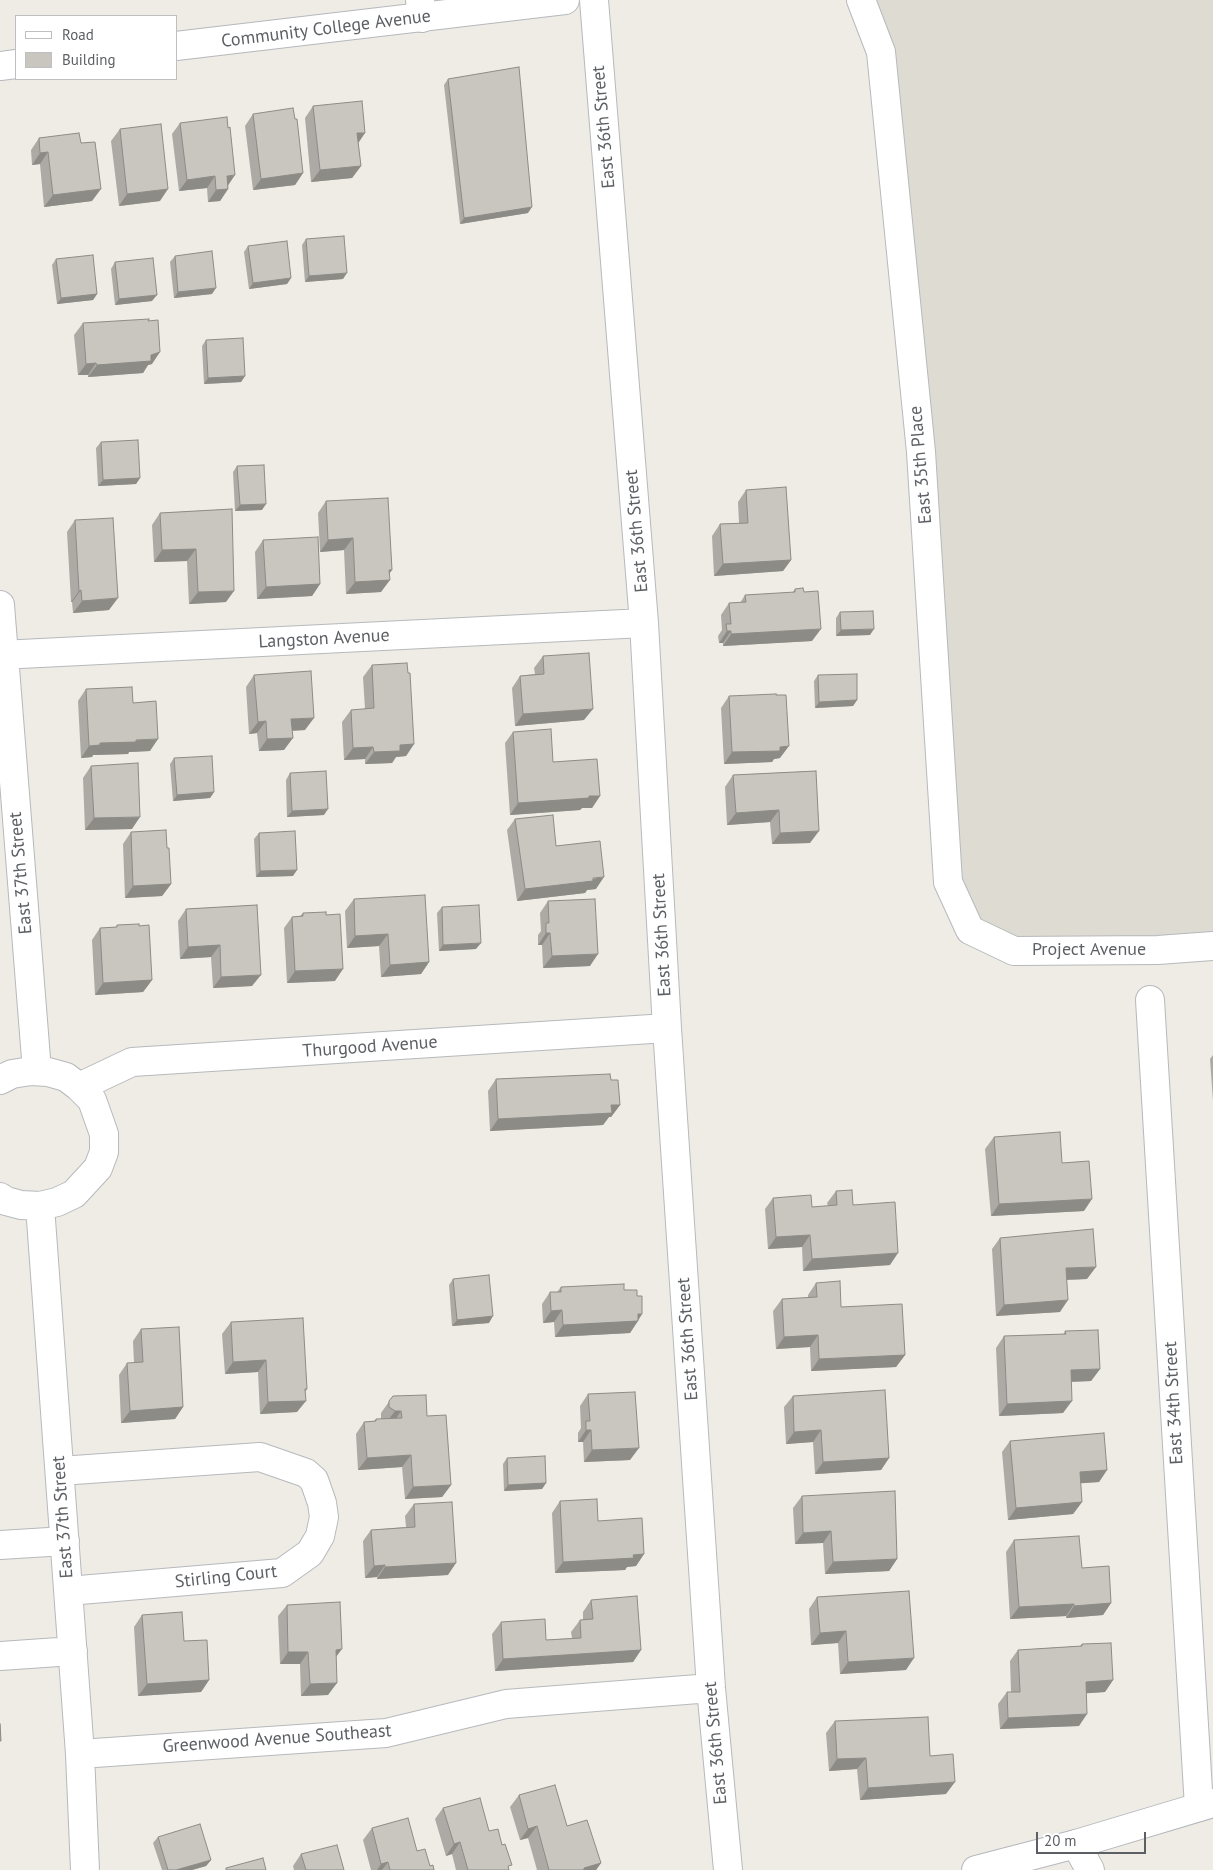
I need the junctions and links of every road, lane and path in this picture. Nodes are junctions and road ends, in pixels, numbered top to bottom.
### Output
1 (565, 0) edge
2 (594, 0) edge
3 (861, 0) edge
4 (421, 9) edge
5 (178, 46) edge
6 (15, 64) edge
7 (0, 66) edge
8 (0, 606) edge
9 (644, 622) junction
10 (2, 655) edge
11 (6, 771) edge
12 (970, 930) joint
13 (1213, 946) edge
14 (1150, 1000) dead end
15 (667, 1028) junction
16 (38, 1071) junction
17 (0, 1080) edge
18 (79, 1087) junction
19 (0, 1197) edge
20 (40, 1206) junction
21 (60, 1471) junction
22 (65, 1542) junction
23 (0, 1545) edge
24 (68, 1591) junction
25 (73, 1651) junction
26 (0, 1656) edge
27 (711, 1688) junction
28 (80, 1754) junction
29 (1206, 1805) edge
30 (1076, 1844) junction
31 (85, 1870) edge
32 (728, 1870) edge
33 (976, 1870) edge
34 (1090, 1870) edge

1 - 4 street, Community College Avenue
2 - 9 street, East 36th Street
3 - 12 street, East 35th Place
4 - 5 street, Community College Avenue
6 - 7 street
8 - 10 street, East 37th Street
9 - 10 street, Langston Avenue
9 - 15 street, East 36th Street
10 - 11 street, East 37th Street
11 - 16 street, East 37th Street
12 - 13 street, Project Avenue
14 - 29 street, East 34th Street
15 - 18 street, Thurgood Avenue
15 - 27 street, East 36th Street
16 - 17 street
16 - 18 street
18 - 20 street
19 - 20 street
20 - 21 street, East 37th Street
21 - 22 street, East 37th Street
21 - 24 street, Stirling Court
22 - 23 street
22 - 24 street, East 37th Street
24 - 25 street, East 37th Street
25 - 26 street
25 - 28 street, East 37th Street
27 - 28 street, Greenwood Avenue Southeast
27 - 32 street, East 36th Street
28 - 31 street, East 37th Street
29 - 30 street
30 - 33 street
30 - 34 street

